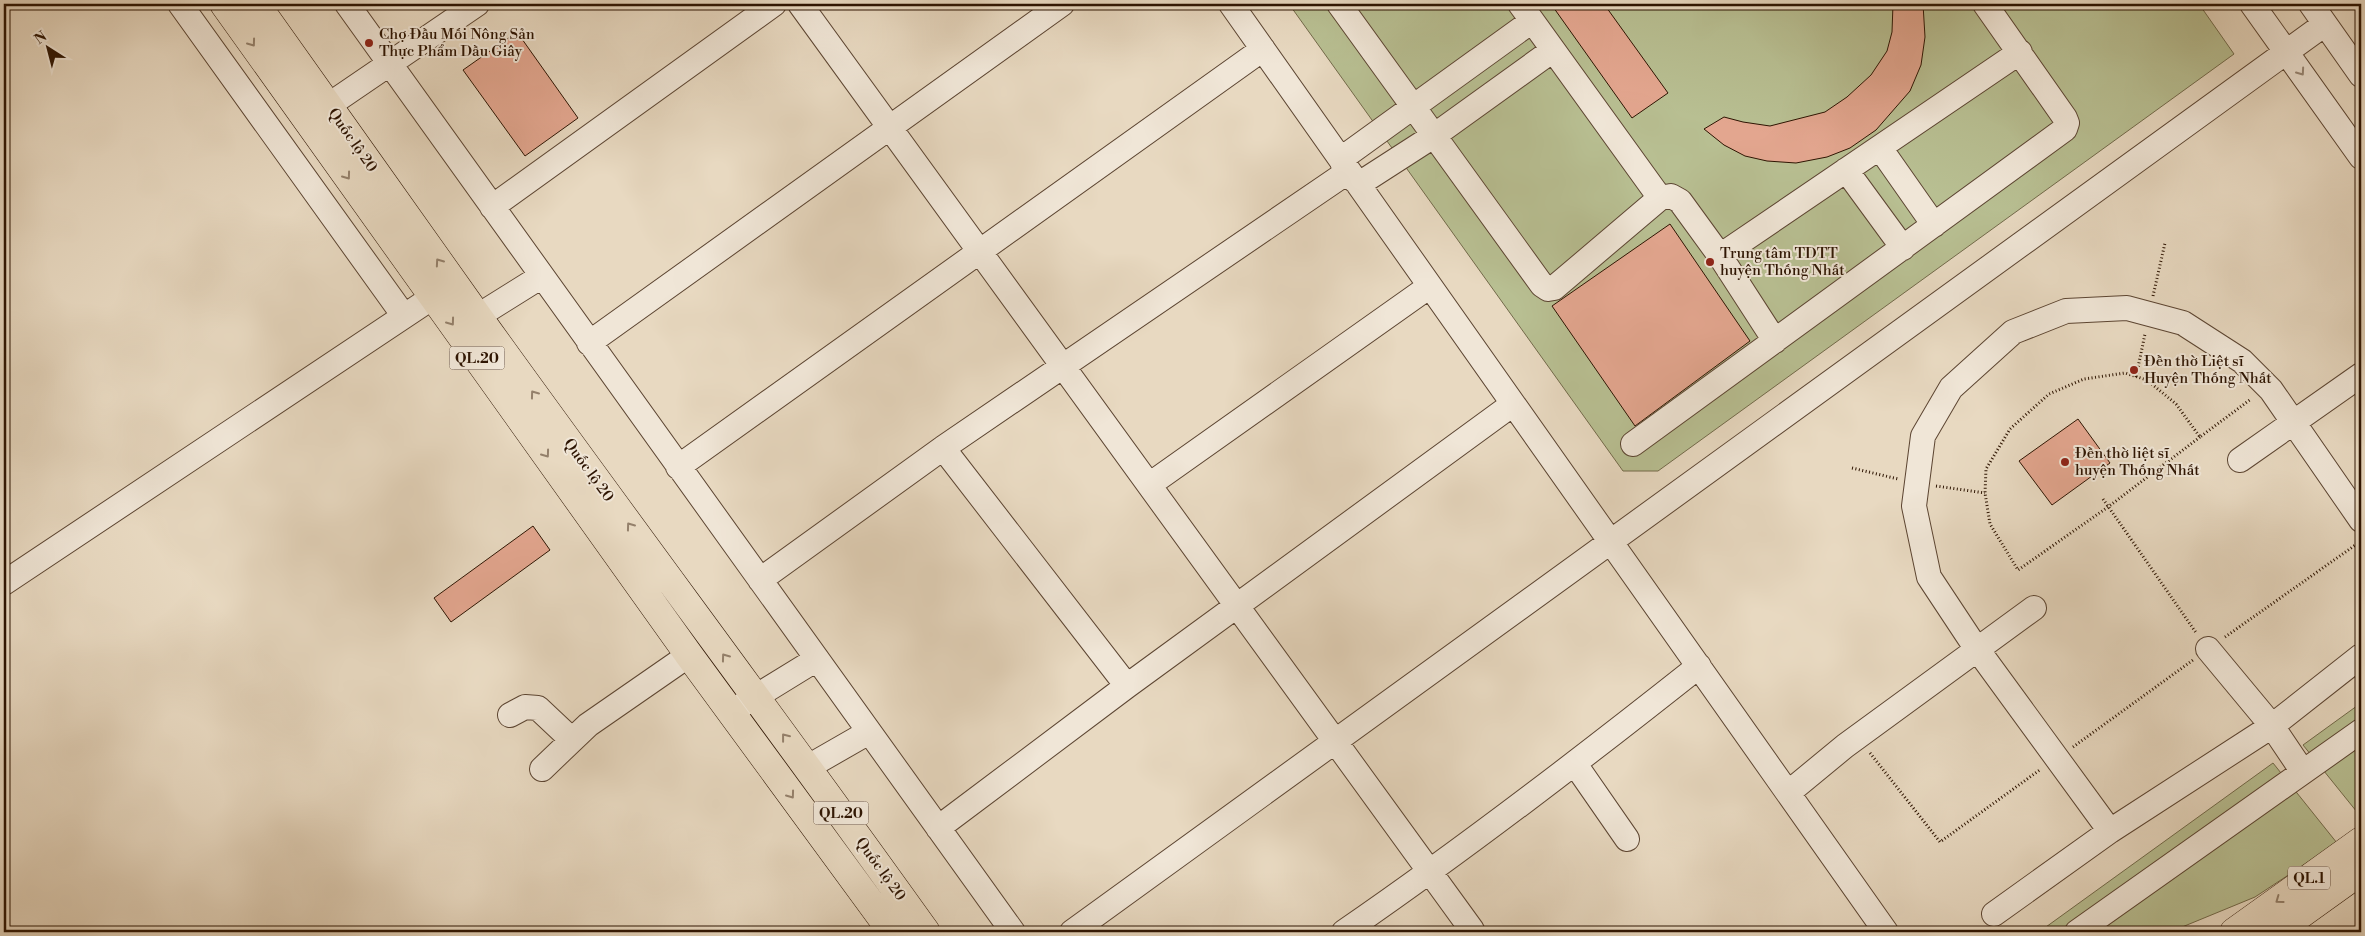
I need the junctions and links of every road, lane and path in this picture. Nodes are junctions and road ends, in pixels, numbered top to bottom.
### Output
1 (180, 4) edge
2 (224, 4) edge
3 (256, 4) edge
4 (347, 4) edge
5 (477, 4) edge
6 (774, 4) edge
7 (800, 4) edge
8 (1062, 4) edge
9 (1231, 4) edge
10 (1339, 4) edge
11 (1986, 4) edge
12 (2252, 4) edge
13 (2311, 4) edge
14 (1526, 12) edge
15 (2325, 24) junction
16 (1263, 49) junction
17 (1553, 50) junction
18 (2020, 52) junction
19 (2286, 52) junction
20 (390, 64) junction
21 (2361, 75) edge
22 (329, 105) junction
23 (1414, 107) junction
24 (890, 128) junction
25 (1434, 135) junction
26 (1880, 148) junction
27 (2361, 157) edge
28 (1846, 170) junction
29 (1348, 172) junction
30 (1660, 198) junction
31 (492, 207) junction
32 (1934, 225) junction
33 (1903, 248) junction
34 (979, 250) junction
35 (1720, 256) junction
36 (542, 276) junction
37 (1430, 286) junction
38 (433, 297) junction
39 (404, 316) junction
40 (478, 316) junction
41 (1775, 341) junction
42 (590, 343) junction
43 (1064, 366) junction
44 (2361, 375) edge
45 (2267, 386) junction
46 (1514, 404) junction
47 (2293, 423) junction
48 (2200, 437) junction
49 (1632, 444) dead end
50 (944, 448) junction
51 (2240, 460) dead end
52 (678, 467) junction
53 (1149, 485) junction
54 (2102, 499) dead end
55 (2108, 508) junction
56 (2361, 520) edge
57 (2361, 541) edge
58 (1611, 542) junction
59 (760, 580) junction
60 (4, 583) edge
61 (1238, 607) junction
62 (2034, 608) dead end
63 (2208, 649) junction
64 (1978, 650) junction
65 (689, 655) junction
66 (2361, 656) edge
67 (816, 659) junction
68 (1699, 666) junction
69 (1127, 686) junction
70 (754, 696) junction
71 (731, 713) junction
72 (510, 715) dead end
73 (2272, 726) junction
74 (2361, 731) edge
75 (868, 732) junction
76 (1857, 736) junction
77 (572, 740) junction
78 (1335, 741) junction
79 (2056, 758) junction
80 (1575, 764) junction
81 (808, 767) junction
82 (542, 769) dead end
83 (2303, 772) junction
84 (1788, 793) junction
85 (938, 828) junction
86 (2110, 832) junction
87 (1627, 839) dead end
88 (2361, 841) edge
89 (2361, 871) edge
90 (1430, 872) junction
91 (1994, 914) dead end
92 (1472, 930) dead end
93 (892, 932) edge
94 (926, 932) edge
95 (1013, 932) edge
96 (1072, 932) edge
97 (1344, 932) edge
98 (1886, 932) edge
99 (2077, 932) edge
100 (2234, 932) edge
101 (2276, 932) edge

1 - 39 street
2 -> 38 highway, Quốc lộ 20 / QL.20
3 - 22 highway, Quốc lộ 20 / QL.20
4 - 20 street
5 - 20 street
6 - 31 street
7 - 24 street
8 - 24 street
9 - 16 street
10 - 23 street
11 - 18 street
12 - 19 street
13 - 15 street
14 - 17 street
14 - 23 street
15 - 19 street
15 - 21 street
16 - 29 street
16 - 34 street
17 - 25 street
17 - 30 street
18 - 26 street
18 - 32 street
19 -> 27 street
19 - 58 street
20 - 22 street
20 - 31 street
40 -> 22 highway, Quốc lộ 20 / QL.20
23 - 25 street
23 - 29 street
24 - 34 street
24 - 42 street
25 - 29 street
25 - 30 street
26 - 28 street
26 - 32 street
28 - 33 street
28 - 35 street
29 - 37 street
29 - 43 street
30 - 35 street
31 - 36 street
32 - 33 street
33 - 41 street
34 - 43 street
34 - 52 street
35 - 41 street
36 - 40 street
36 - 42 street
37 - 46 street
37 - 53 street
38 - 39 street
38 -> 65 highway, Quốc lộ 20 / QL.20
39 - 60 street
70 -> 40 highway, Quốc lộ 20 / QL.20
41 - 49 street
42 - 52 street
43 - 50 street
43 - 53 street
44 - 47 street
45 - 47 street
45 - 48 path
45 - 64 street
46 - 58 street
46 - 61 street
47 - 51 street
47 - 56 street
48 - 55 path
48 - 55 path
50 - 59 street
50 - 69 street
52 - 59 street
53 - 61 street
54 - 55 path
55 - 63 path
57 - 63 path
58 - 68 street
58 - 78 street
59 - 67 street
61 - 69 street
61 - 78 street
62 - 64 street
63 - 73 street
63 - 79 path
64 - 76 street
64 - 79 street
65 - 71 highway, Quốc lộ 20 / QL.20
65 - 77 street
66 - 73 street
67 - 70 street
67 - 75 street
68 - 80 street
68 - 84 street
69 - 85 street
70 - 71 street
81 -> 70 highway, Quốc lộ 20 / QL.20
71 -> 93 highway, Quốc lộ 20 / QL.20
72 - 77 street
73 - 83 street
73 - 86 street
74 - 83 street
75 - 81 street
75 - 85 street
76 - 79 path
76 - 84 street
77 - 82 street
78 - 90 street
78 - 96 street
79 - 86 street
80 - 87 street
80 - 90 street
81 - 94 highway, Quốc lộ 20 / QL.20
83 - 99 street
84 - 98 street
85 - 95 street
86 - 91 street
88 -> 100 highway, QL.1
89 - 101 highway, QL.1
90 - 92 street
90 - 97 street

